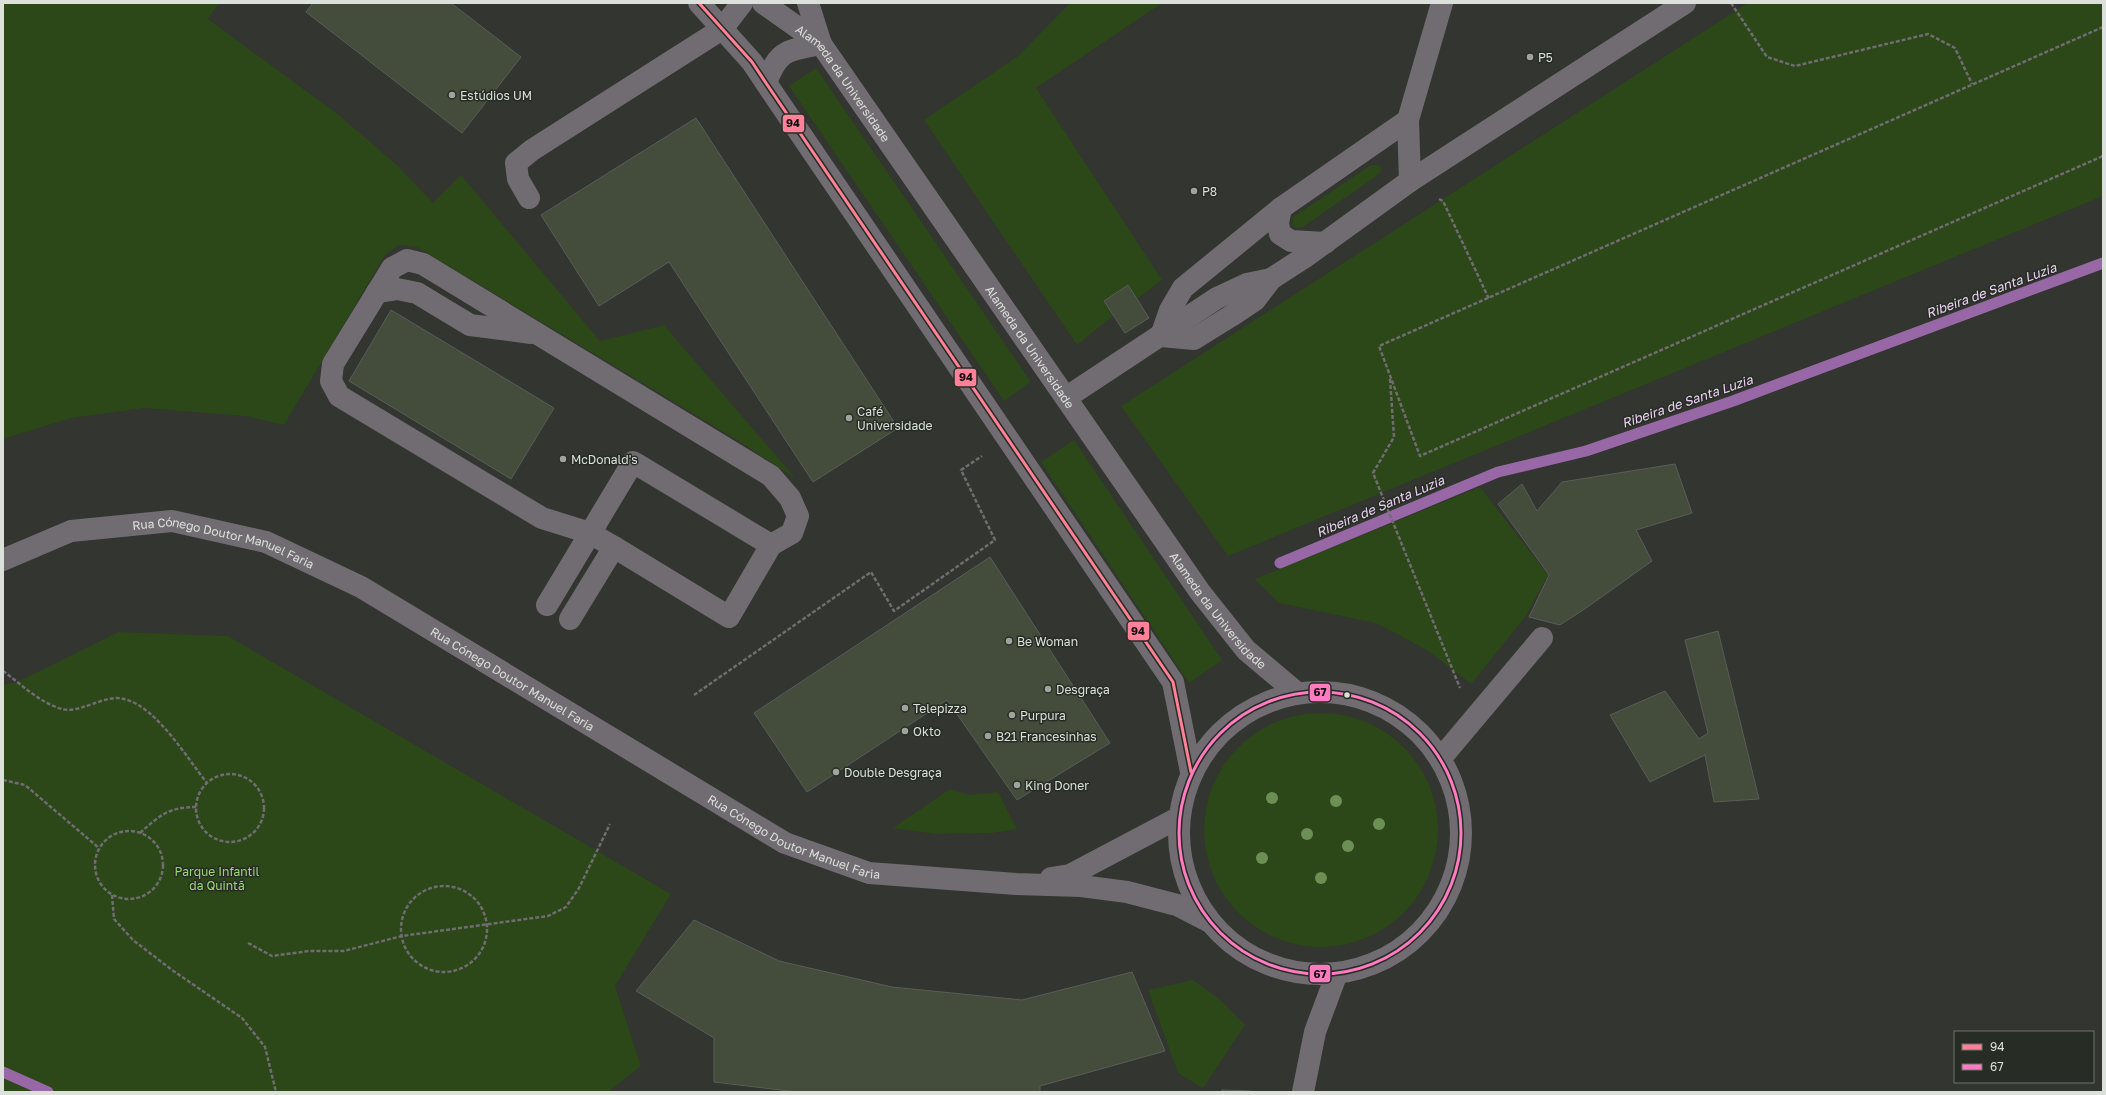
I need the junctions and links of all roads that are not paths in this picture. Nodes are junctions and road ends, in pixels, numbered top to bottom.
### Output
1 (699, 3) edge
2 (742, 3) edge
3 (763, 3) edge
4 (808, 3) edge
5 (1442, 3) edge
6 (1684, 3) edge
7 (722, 29) junction
8 (821, 44) junction
9 (766, 83) junction
10 (1408, 120) junction
11 (1410, 181) junction
12 (529, 198) dead end
13 (1281, 208) junction
14 (1325, 243) junction
15 (378, 292) junction
16 (538, 333) junction
17 (1161, 336) junction
18 (1067, 397) junction
19 (590, 533) junction
20 (771, 545) junction
21 (614, 547) junction
22 (3, 560) edge
23 (547, 605) dead end
24 (570, 620) dead end
25 (1542, 638) dead end
26 (1298, 693) junction
27 (1441, 758) junction
28 (1191, 772) junction
29 (1178, 818) junction
30 (1016, 884) junction
31 (1208, 921) junction
32 (1337, 973) junction
33 (1303, 1092) edge

1 - 7 street
2 - 7 street
3 - 8 street, Alameda da Universidade
4 - 8 street
5 - 10 street
6 - 11 street
7 - 9 street
7 - 12 street
8 - 9 street
8 - 18 street, Alameda da Universidade
9 - 28 street
10 - 11 street
10 - 13 street
11 - 14 street
13 - 14 street
13 - 17 street
14 - 17 street
15 - 16 street
15 - 16 street
15 - 19 street
16 - 20 street
17 - 18 street
18 - 26 street, Alameda da Universidade
19 - 20 street
19 - 21 street
19 - 23 street
20 - 21 street
21 - 24 street
22 - 30 street, Rua Cónego Doutor Manuel Faria
25 - 27 street
26 - 27 street
26 - 28 street
27 - 32 street
28 - 29 street
29 - 30 street, Rua Cónego Doutor Manuel Faria
29 - 31 street
30 - 31 street, Rua Cónego Doutor Manuel Faria
31 - 32 street
32 - 33 street

